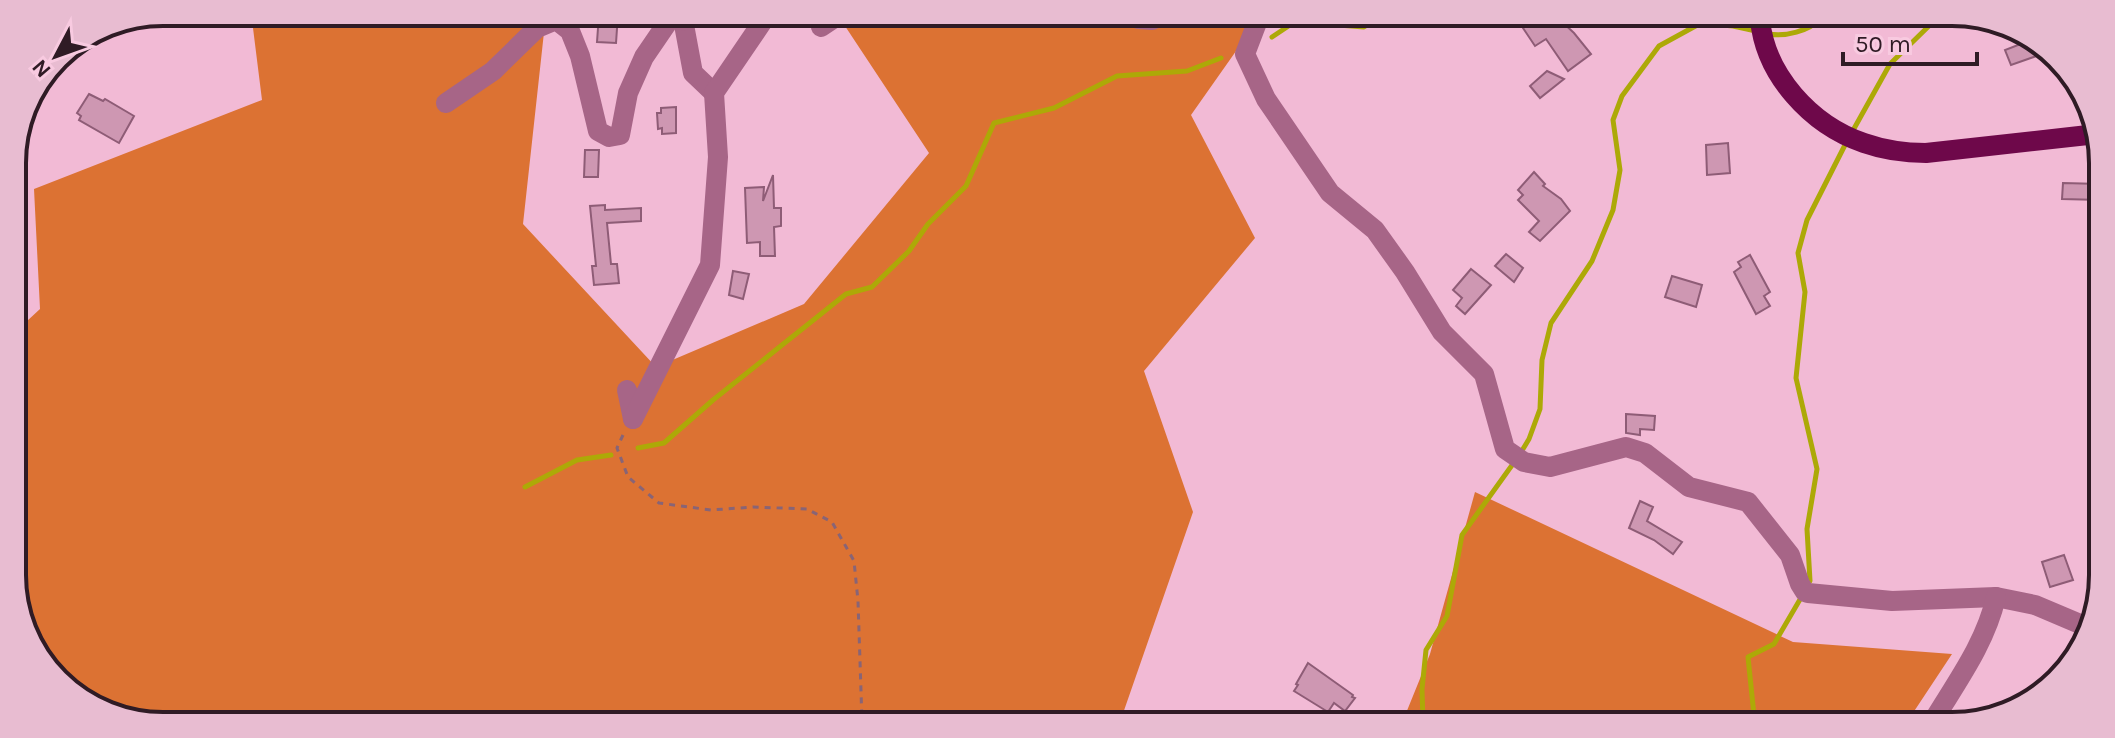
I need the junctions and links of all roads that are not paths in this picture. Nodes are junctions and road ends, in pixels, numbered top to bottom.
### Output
1 (542, 26) edge
2 (564, 26) edge
3 (665, 26) edge
4 (684, 26) edge
5 (760, 26) edge
6 (1256, 26) edge
7 (1761, 26) edge
8 (714, 93) junction
9 (446, 103) dead end
10 (2086, 135) edge
11 (627, 390) dead end
12 (1996, 597) junction
13 (2080, 624) edge
14 (1939, 712) edge

1 - 9 street
2 - 3 street
4 - 8 street
5 - 8 street
6 - 12 street
7 - 10 main road
8 - 11 street
12 - 13 street
12 - 14 street

